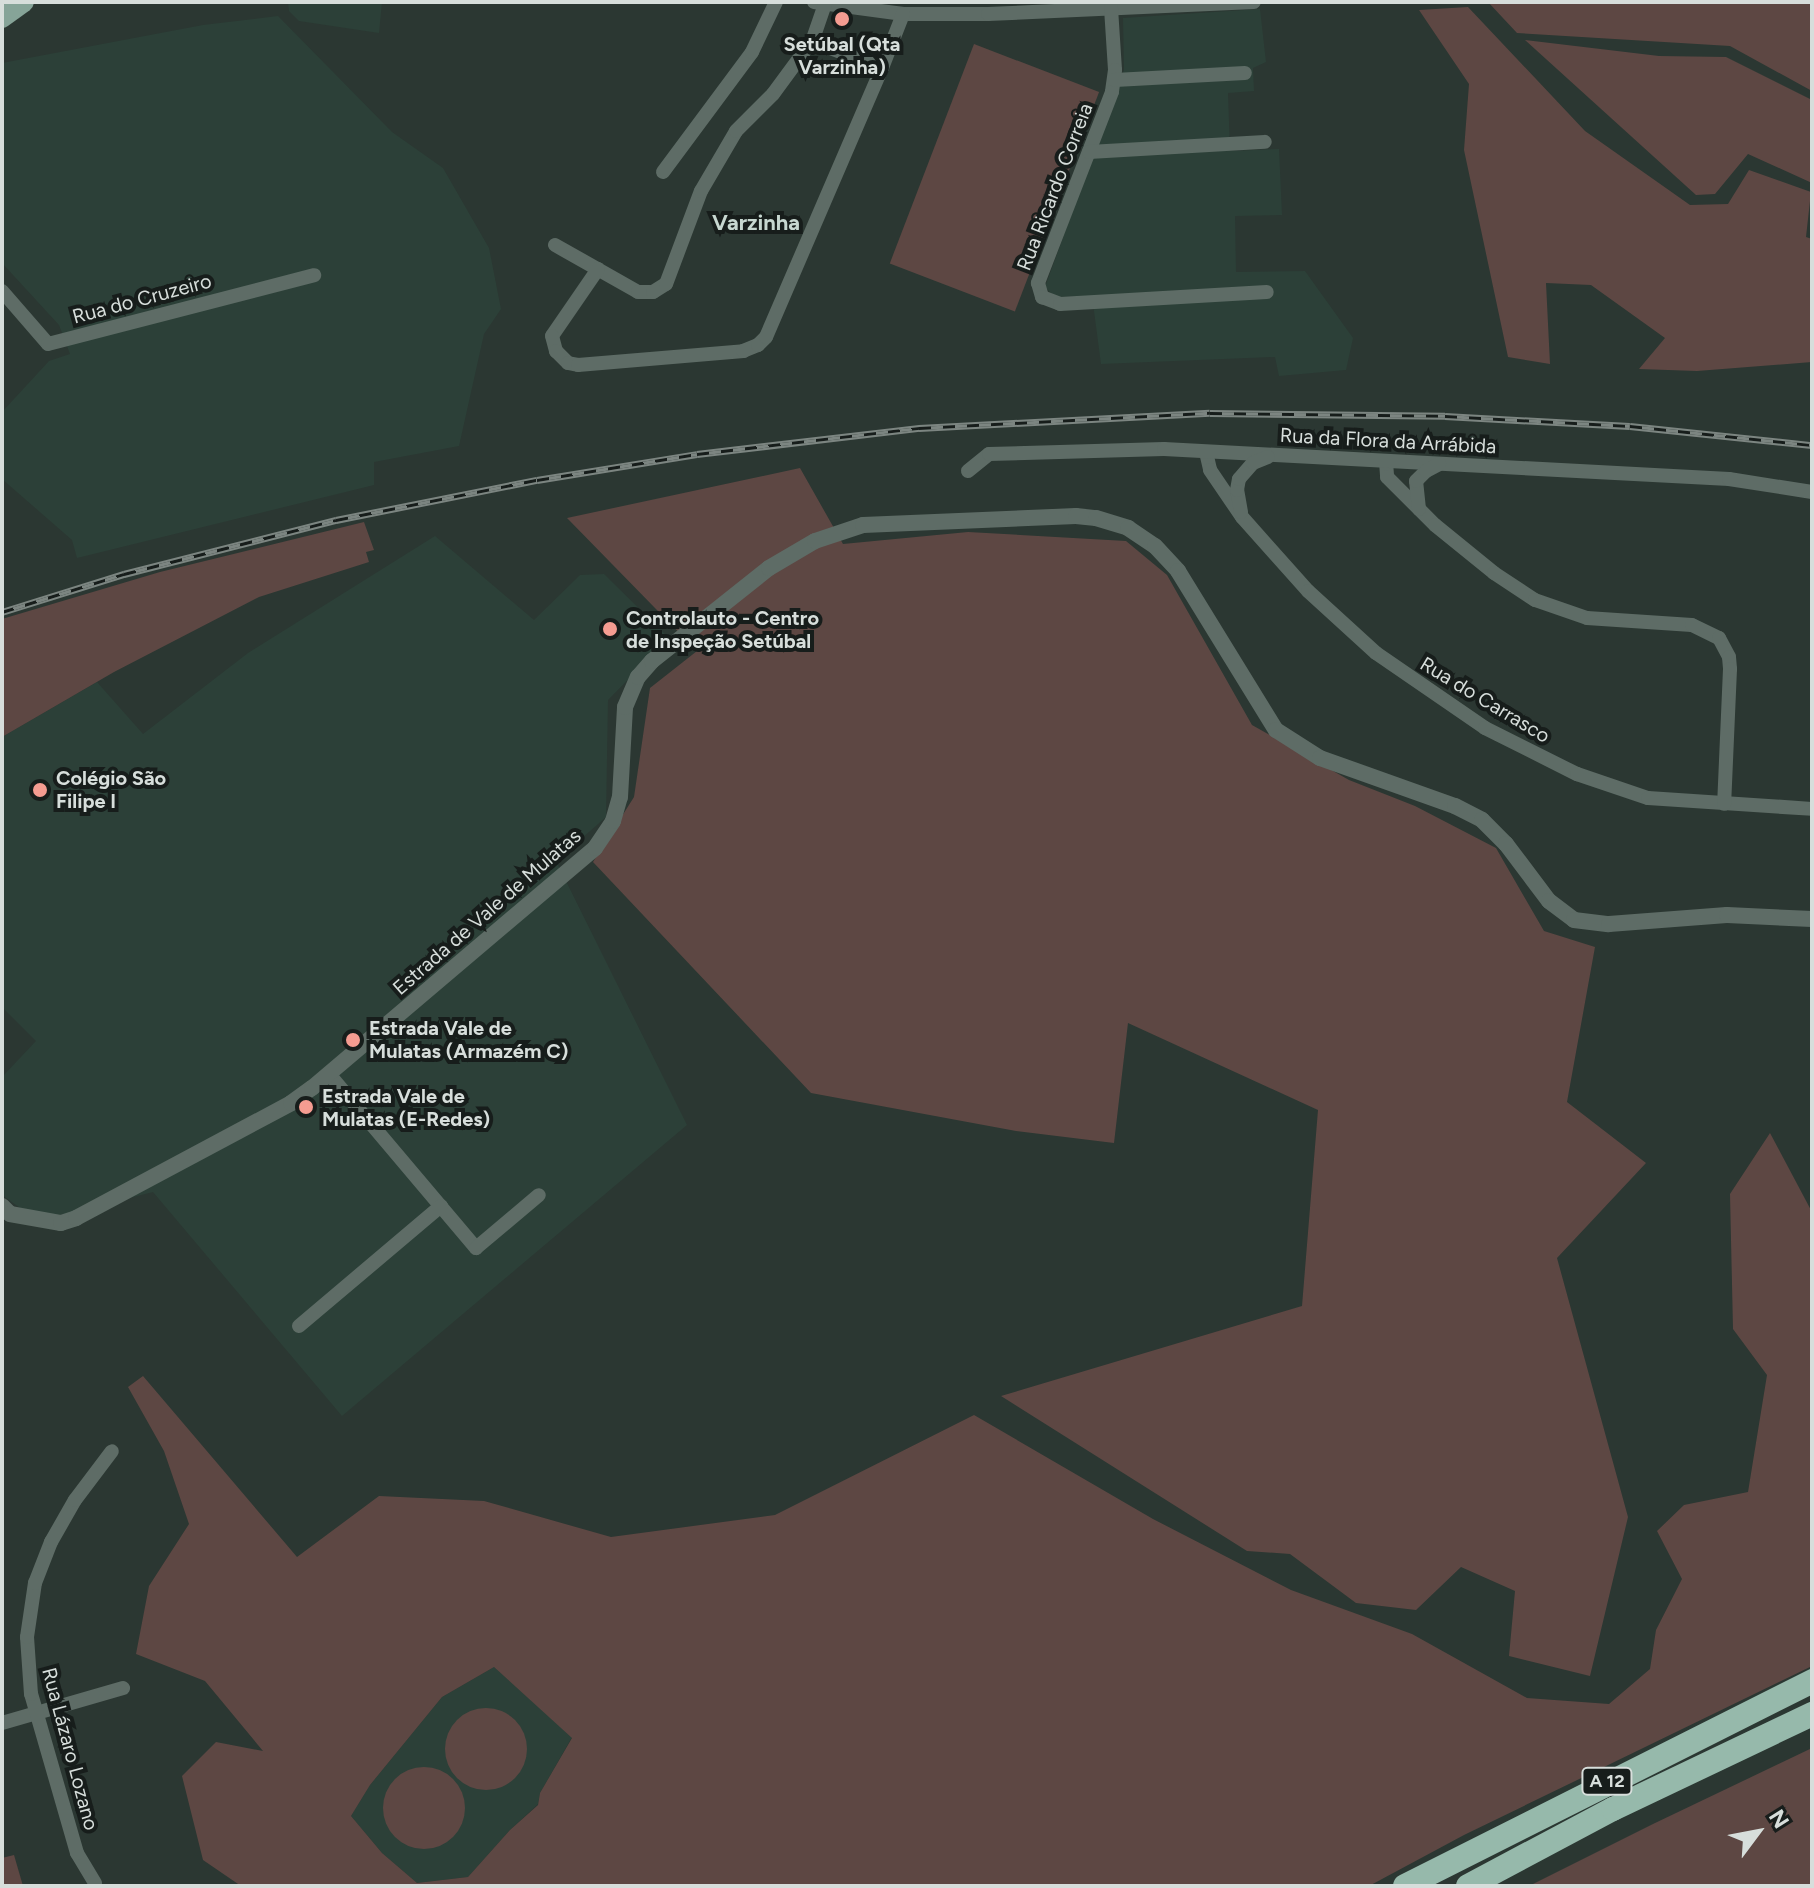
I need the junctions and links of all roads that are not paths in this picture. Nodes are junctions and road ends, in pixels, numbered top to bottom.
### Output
1 (24, 2) edge
2 (776, 2) edge
3 (1254, 2) edge
4 (820, 3) edge
5 (1111, 8) junction
6 (903, 14) junction
7 (2, 18) edge
8 (812, 41) junction
9 (882, 68) junction
10 (1245, 73) dead end
11 (1115, 80) junction
12 (1265, 142) dead end
13 (1089, 152) junction
14 (663, 172) dead end
15 (555, 245) dead end
16 (598, 269) junction
17 (314, 275) dead end
18 (2, 291) edge
19 (1267, 292) dead end
20 (1206, 452) junction
21 (1276, 456) junction
22 (1386, 461) junction
23 (1439, 464) junction
24 (968, 471) dead end
25 (1812, 492) edge
26 (1419, 510) junction
27 (1242, 517) junction
28 (1724, 804) junction
29 (1812, 809) edge
30 (1812, 919) edge
31 (329, 1074) junction
32 (539, 1195) dead end
33 (2, 1206) edge
34 (441, 1206) junction
35 (299, 1326) dead end
36 (112, 1451) dead end
37 (1812, 1681) edge
38 (123, 1688) dead end
39 (36, 1713) junction
40 (1812, 1714) edge
41 (2, 1723) edge
42 (95, 1883) dead end
43 (1405, 1886) edge
44 (1468, 1886) edge

1 - 7 main road
2 - 14 street
3 - 5 street
4 - 6 street
4 - 8 street
5 - 6 street
5 - 11 street, Rua Ricardo Correia
6 - 9 street
8 - 9 street
8 - 16 street
9 - 16 street
10 - 11 street
11 - 13 street, Rua Ricardo Correia
12 - 13 street
13 - 19 street, Rua Ricardo Correia
15 - 16 street
17 - 18 street, Rua do Cruzeiro
20 - 21 street, Rua da Flora da Arrábida
20 - 24 street, Rua da Flora da Arrábida
20 - 27 street, Rua do Carrasco
21 - 22 street, Rua da Flora da Arrábida
21 - 27 street
22 - 23 street, Rua da Flora da Arrábida
22 - 26 street
23 - 25 street, Rua da Flora da Arrábida
23 - 26 street
26 - 28 street
27 - 28 street, Rua do Carrasco
28 - 29 street, Rua do Carrasco
30 - 31 street, Estrada de Vale de Mulatas
31 - 33 street, Estrada de Vale de Mulatas
31 - 34 street
32 - 34 street
34 - 35 street
36 - 39 street, Rua Lázaro Lozano
37 - 43 highway, A 12
38 - 39 street
39 - 41 street
39 - 42 street, Rua Lázaro Lozano
40 - 44 highway, A 12

